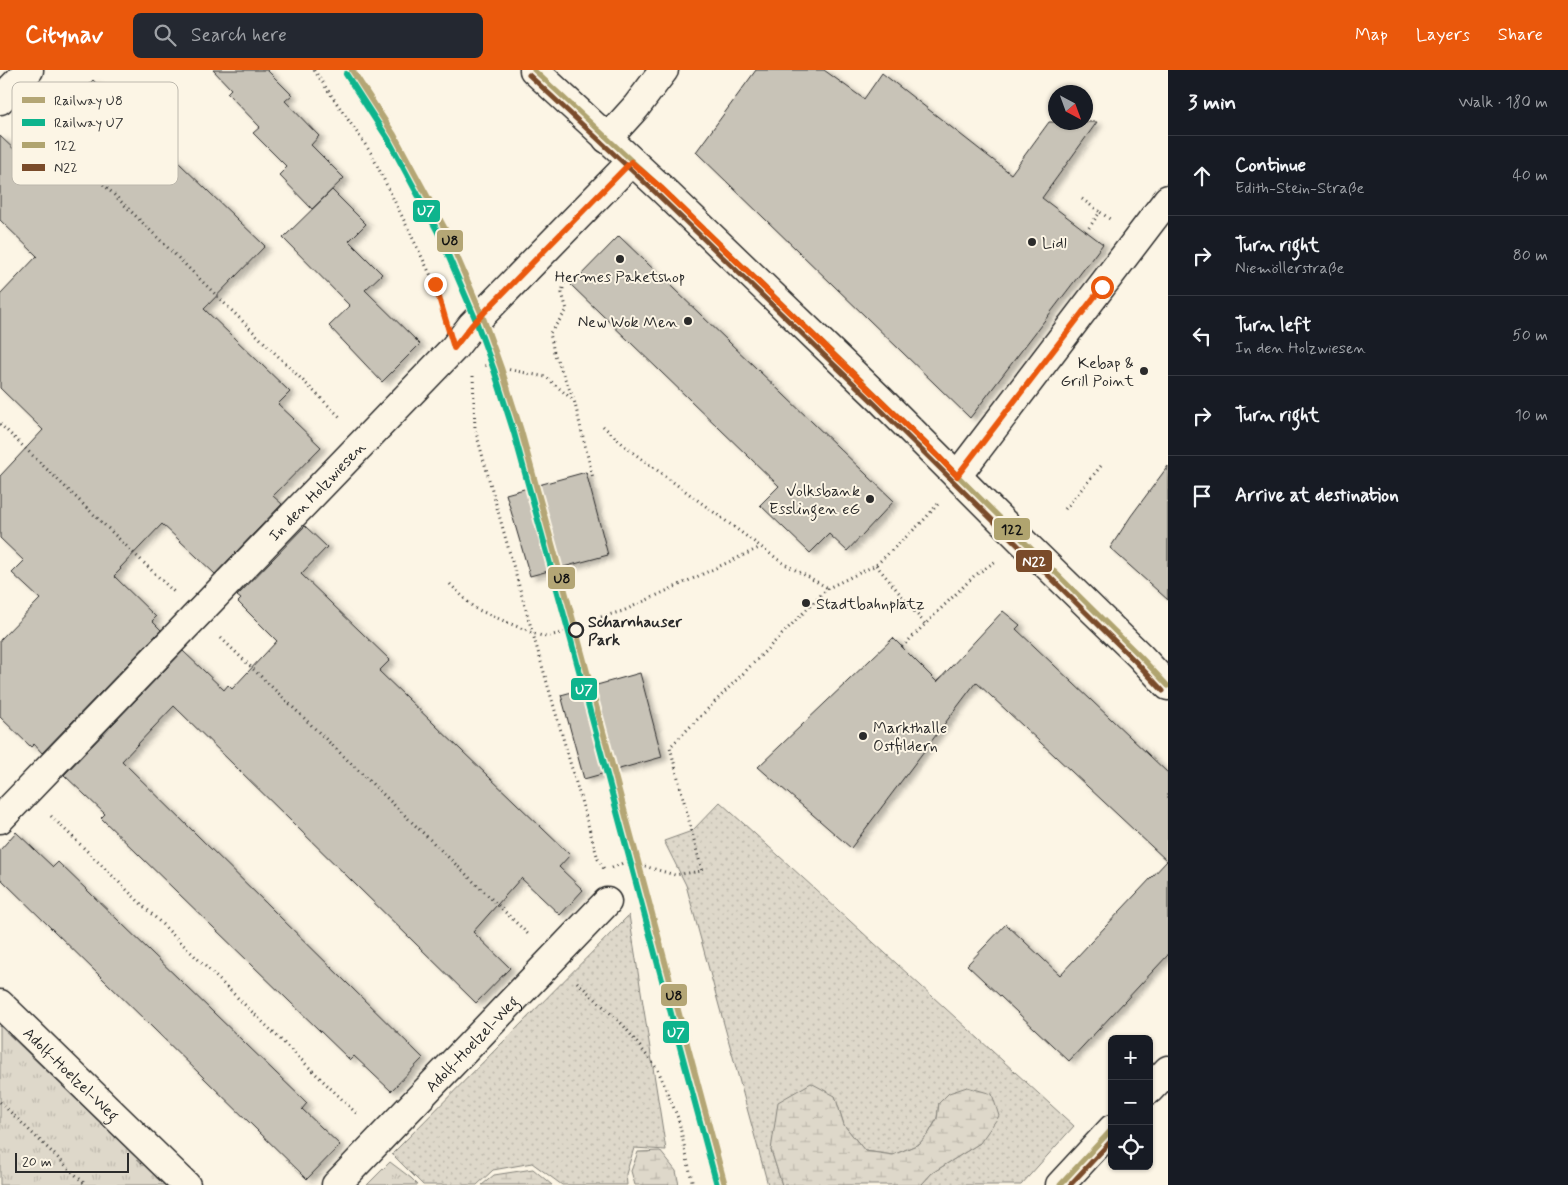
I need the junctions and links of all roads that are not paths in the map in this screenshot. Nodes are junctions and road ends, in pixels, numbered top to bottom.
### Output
1 (29, 70) edge
2 (534, 70) edge
3 (664, 70) edge
4 (17, 82) edge
5 (607, 139) junction
6 (631, 162) junction
7 (1168, 199) edge
8 (957, 476) junction
9 (1168, 686) edge
10 (0, 819) edge
11 (607, 902) dead end
12 (0, 1004) edge
13 (1168, 1070) edge
14 (1153, 1086) edge
15 (1108, 1133) edge
16 (186, 1185) edge
17 (336, 1185) edge
18 (1060, 1185) edge

1 - 4 street
2 - 5 street
3 - 5 street
5 - 6 street
6 - 8 street
6 - 10 street, In den Holzwiesen
7 - 8 street
8 - 9 street
11 - 17 street, Adolf-Hoelzel-Weg
12 - 16 street, Adolf-Hoelzel-Weg
13 - 14 street
15 - 18 street

